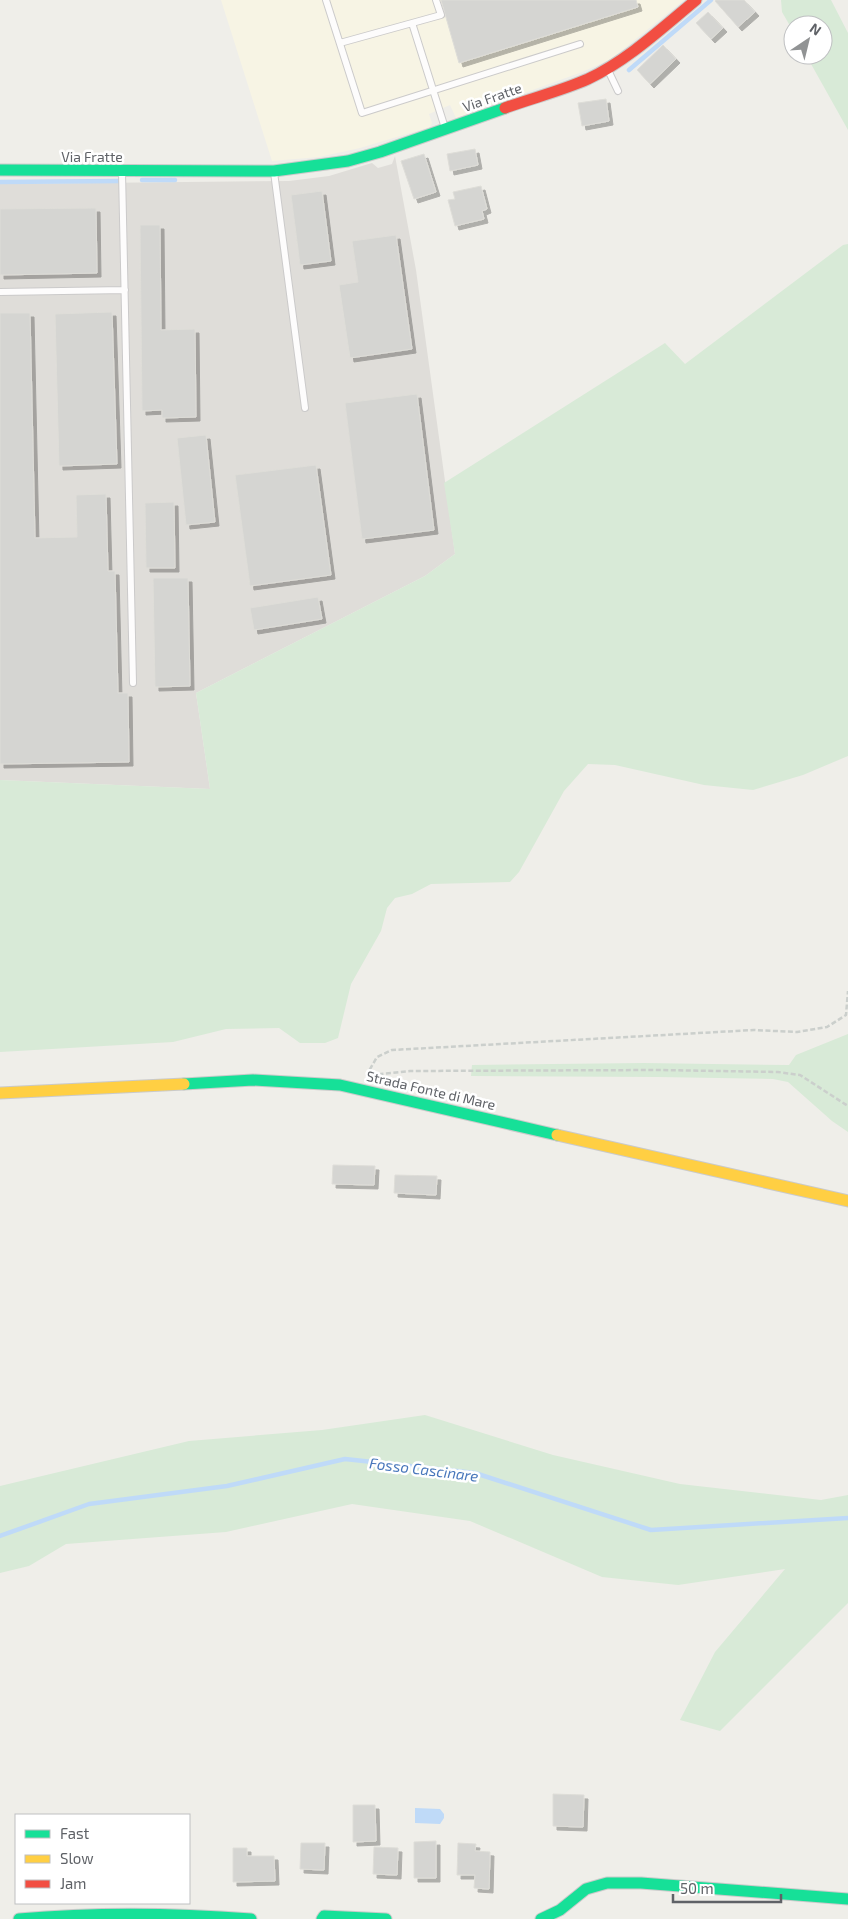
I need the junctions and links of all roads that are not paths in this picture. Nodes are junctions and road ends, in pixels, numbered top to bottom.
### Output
1 (326, 0) edge
2 (436, 0) edge
3 (696, 0) edge
4 (412, 23) junction
5 (340, 43) junction
6 (580, 44) dead end
7 (608, 69) junction
8 (433, 90) junction
9 (618, 91) dead end
10 (446, 129) junction
11 (0, 170) edge
12 (274, 170) junction
13 (122, 171) junction
14 (125, 290) junction
15 (0, 292) edge
16 (305, 408) dead end
17 (133, 683) dead end
18 (0, 1094) edge
19 (848, 1201) edge
20 (848, 1899) edge
21 (19, 1919) edge
22 (251, 1919) edge
23 (322, 1919) edge
24 (386, 1919) edge
25 (541, 1919) edge

1 - 5 lane
2 - 4 lane
3 - 7 street, Via Fratte
4 - 5 lane
4 - 8 lane
5 - 8 lane
6 - 8 lane
7 - 9 lane
7 - 10 street, Via Fratte
8 - 10 lane
10 - 12 street, Via Fratte
11 - 13 street, Via Fratte
12 - 13 street, Via Fratte
12 - 16 lane
13 - 14 lane
14 - 15 lane
14 - 17 lane
18 - 19 street, Strada Fonte di Mare
20 - 25 street
21 - 22 street
23 - 24 street

